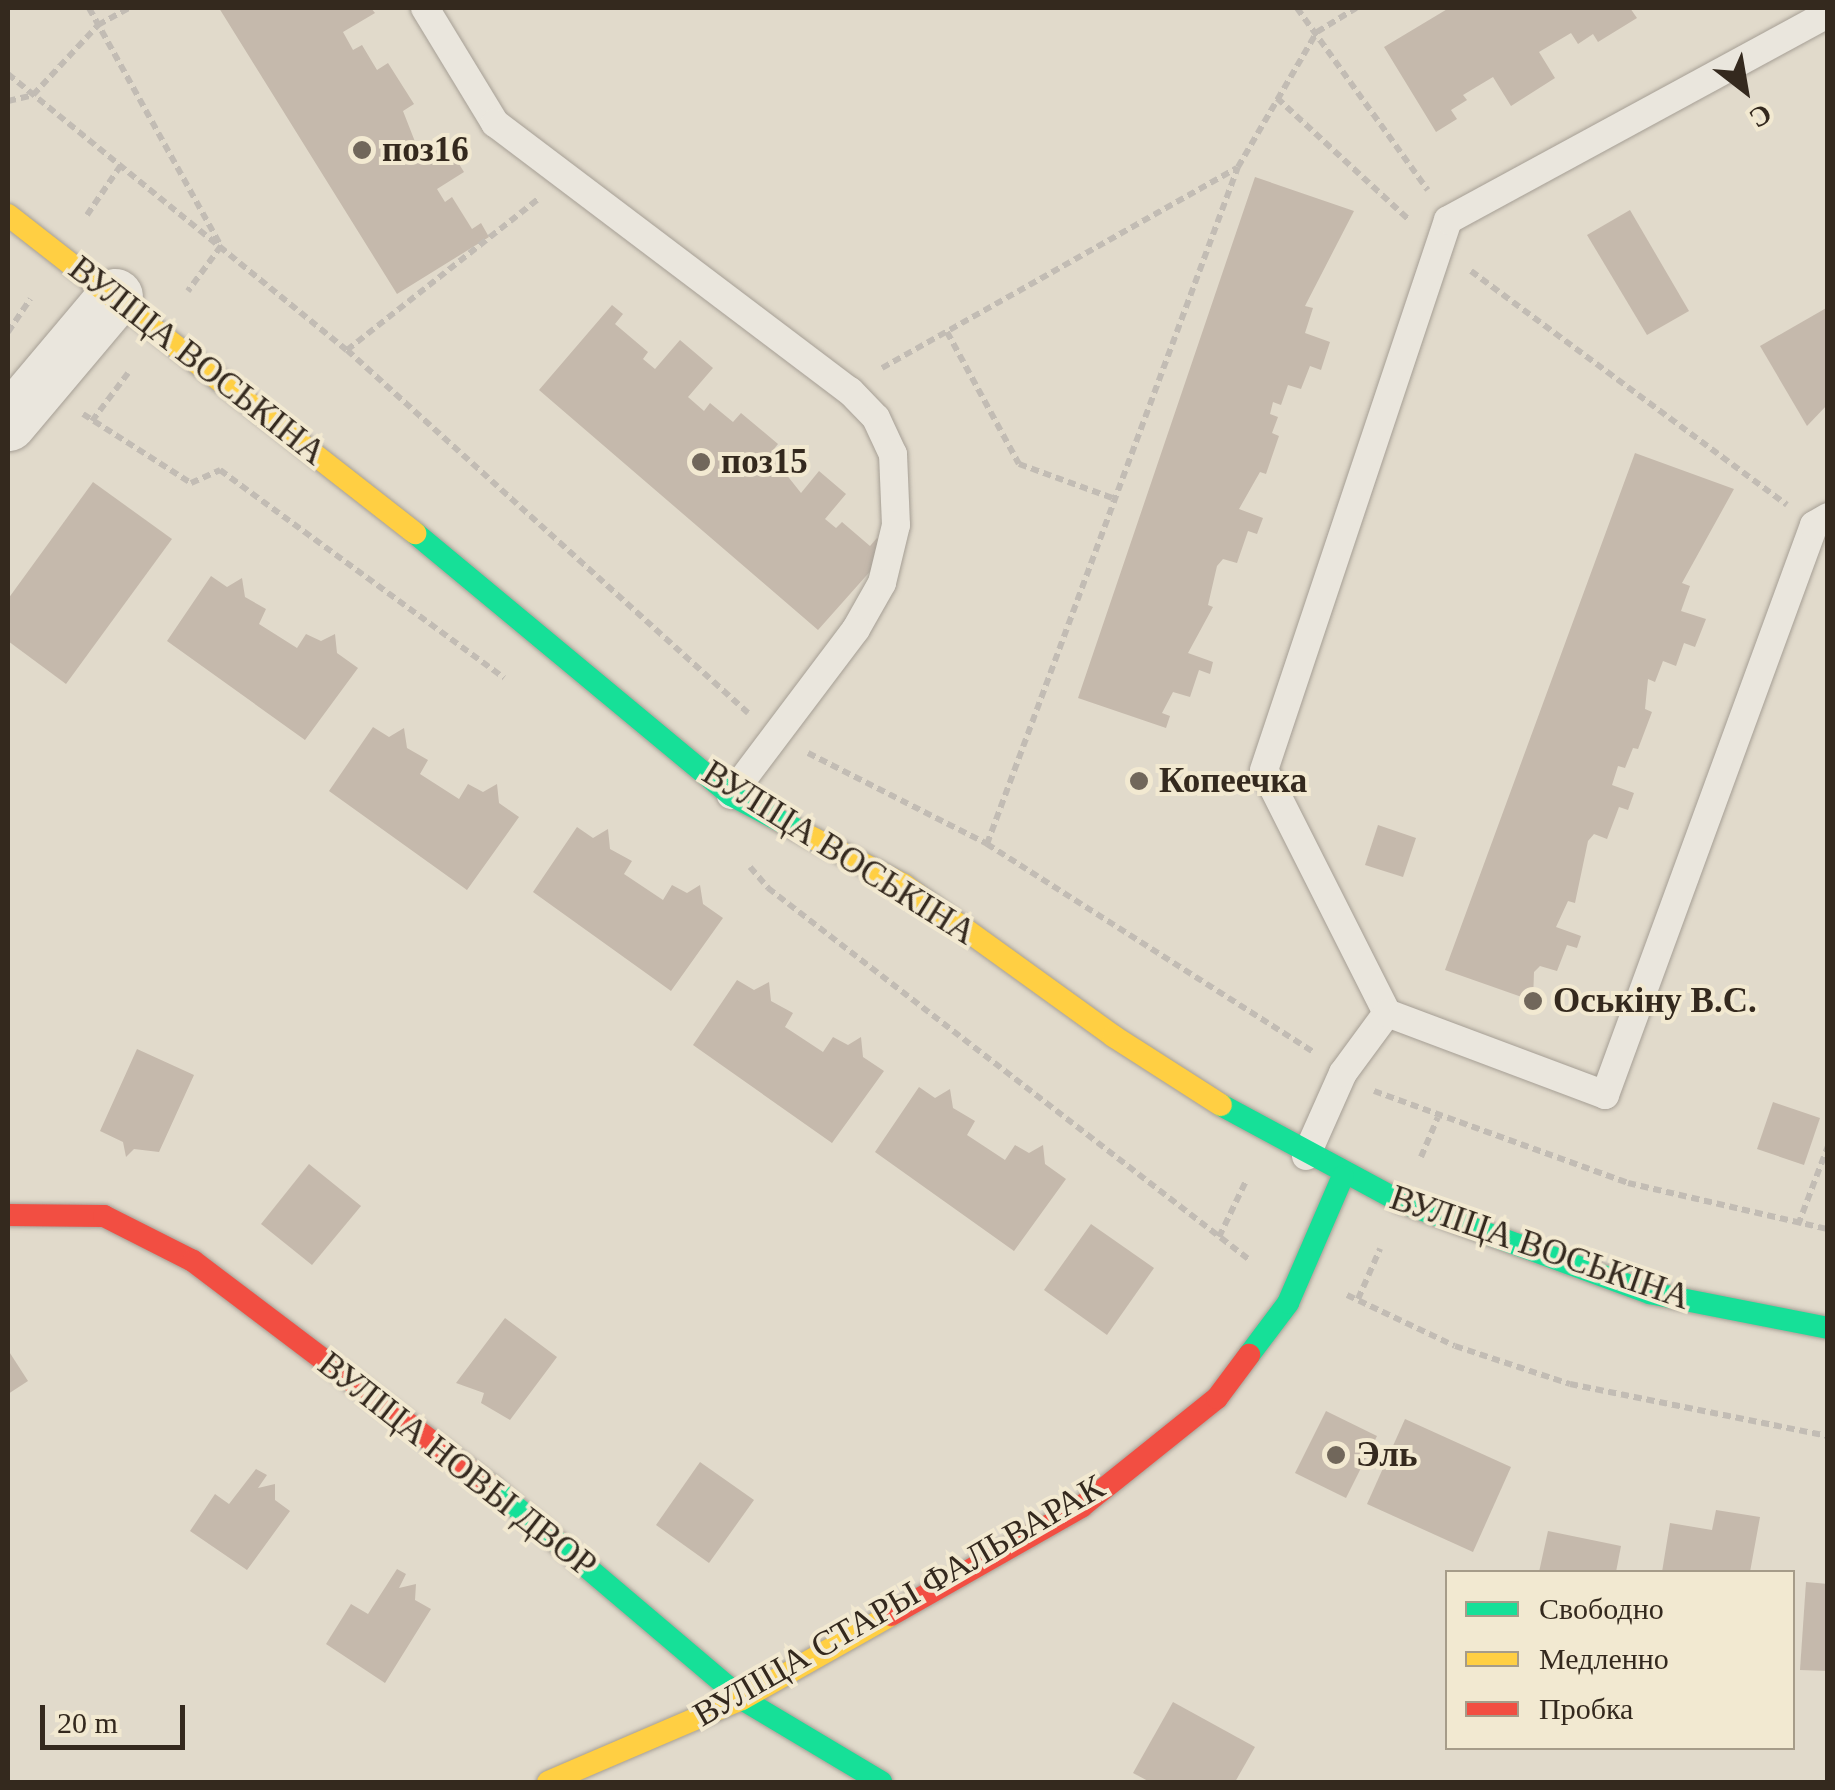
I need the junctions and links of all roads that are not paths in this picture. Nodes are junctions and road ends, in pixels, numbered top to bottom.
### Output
1 (425, 8) edge
2 (1828, 14) edge
3 (8, 214) edge
4 (115, 296) junction
5 (8, 423) edge
6 (1821, 521) edge
7 (731, 795) junction
8 (1387, 1013) junction
9 (1306, 1156) junction
10 (1342, 1176) junction
11 (8, 1215) edge
12 (1828, 1328) edge
13 (742, 1699) junction
14 (548, 1782) edge
15 (881, 1782) edge

1 - 7 lane
2 - 8 lane
3 - 4 street, ВУЛІЦА ВОСЬКІНА
4 - 5 street
4 - 7 street, ВУЛІЦА ВОСЬКІНА
6 - 8 lane
7 - 9 street, ВУЛІЦА ВОСЬКІНА
8 - 9 lane
9 - 10 street, ВУЛІЦА ВОСЬКІНА
10 - 12 street, ВУЛІЦА ВОСЬКІНА
10 - 13 street, ВУЛІЦА СТАРЫ ФАЛЬВАРАК
11 - 13 street, ВУЛІЦА НОВЫ ДВОР
13 - 14 street, ВУЛІЦА СТАРЫ ФАЛЬВАРАК
13 - 15 street, ВУЛІЦА НОВЫ ДВОР

